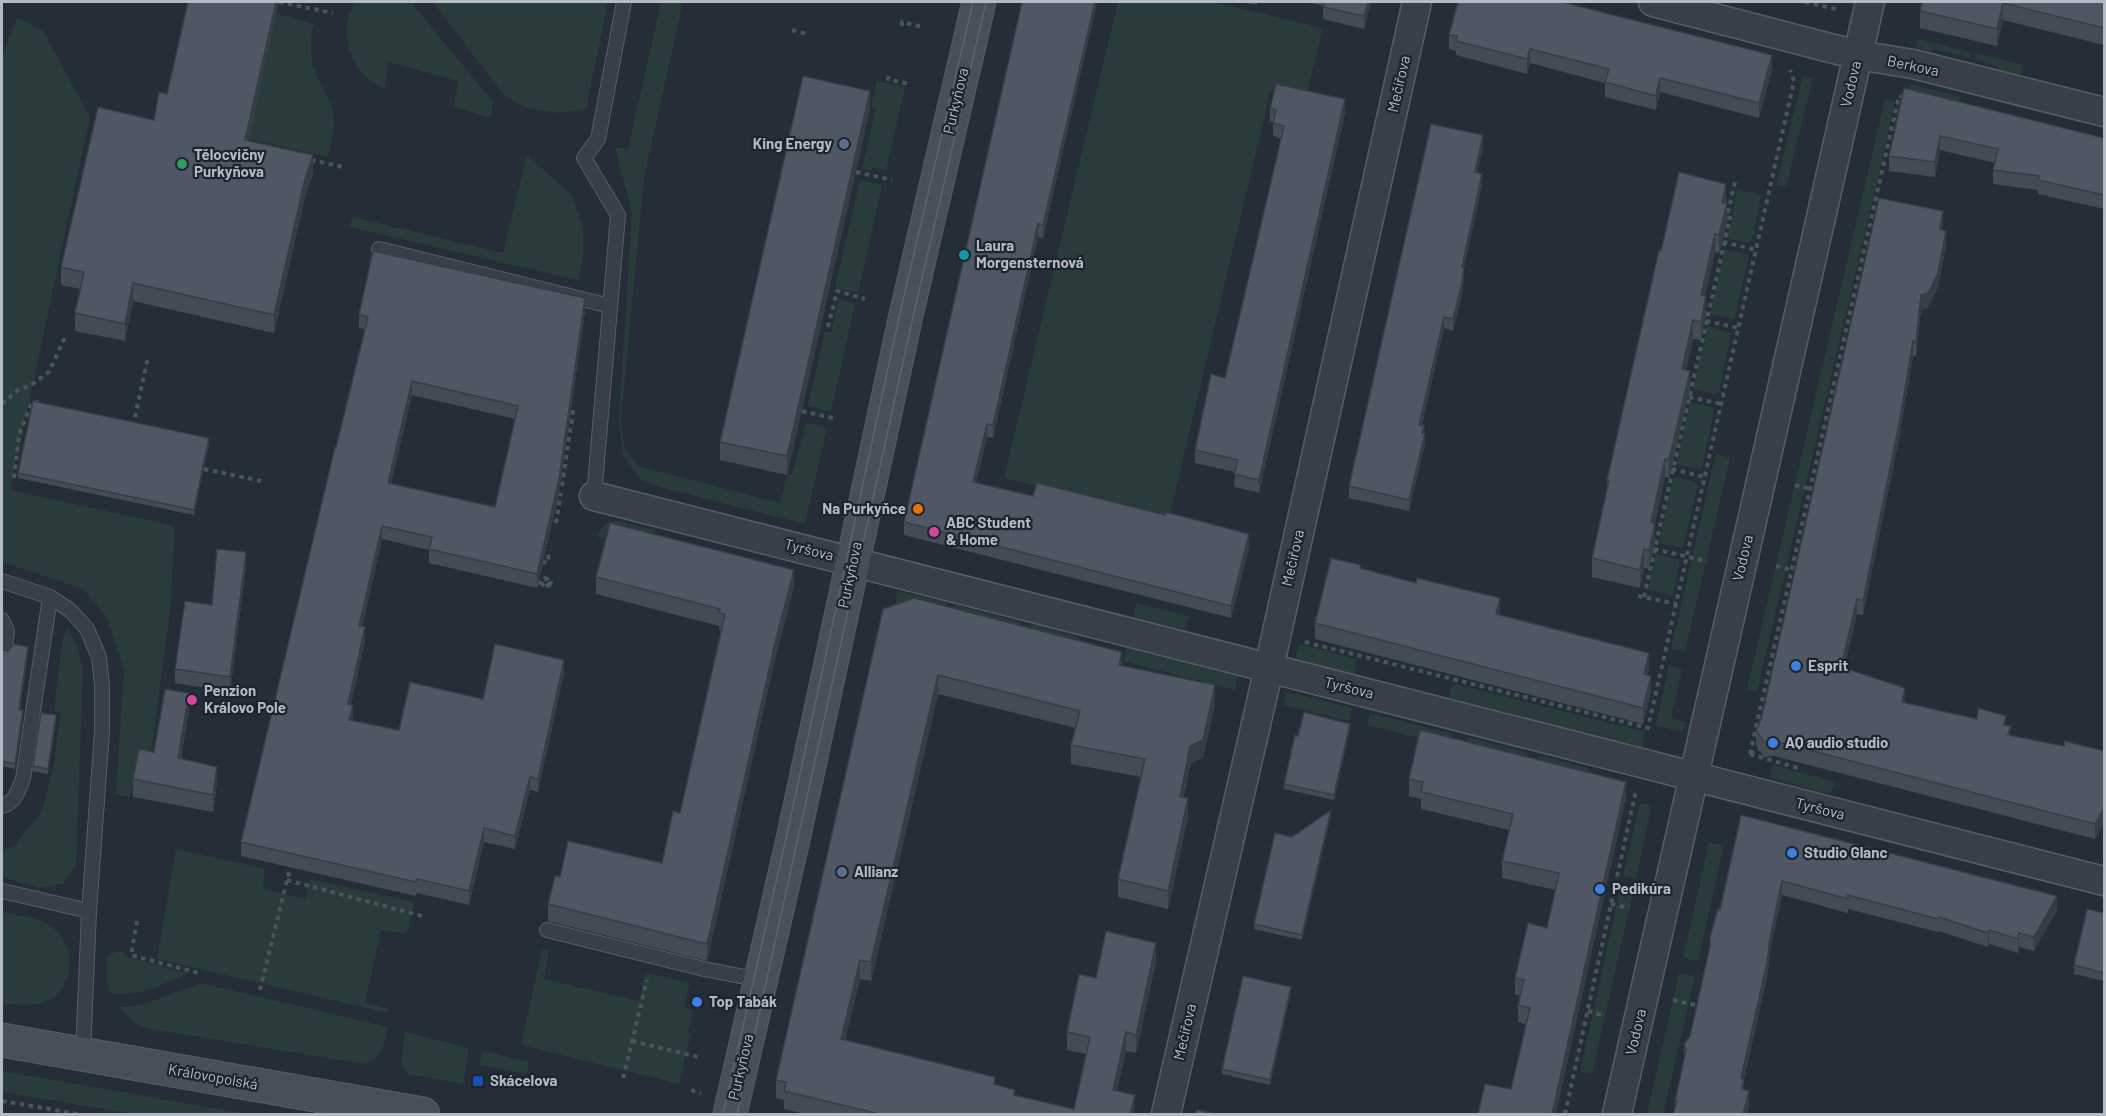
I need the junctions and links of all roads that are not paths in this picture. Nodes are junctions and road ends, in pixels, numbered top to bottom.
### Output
1 (624, 2) edge
2 (979, 2) edge
3 (1417, 2) edge
4 (1653, 2) edge
5 (1870, 2) edge
6 (1857, 55) junction
7 (2104, 112) edge
8 (379, 249) dead end
9 (610, 306) junction
10 (594, 496) joint
11 (853, 563) junction
12 (2, 580) edge
13 (50, 597) junction
14 (2, 620) edge
15 (5, 648) edge
16 (1269, 668) junction
17 (1693, 775) junction
18 (2, 806) edge
19 (2104, 881) edge
20 (2, 891) edge
21 (89, 911) junction
22 (547, 930) edge
23 (761, 980) junction
24 (2, 1040) edge
25 (83, 1054) junction
26 (423, 1114) edge
27 (730, 1114) edge
28 (1166, 1114) edge
29 (1617, 1114) edge

1 - 9 lane
2 - 11 street, Purkyňova
3 - 16 street, Mečířova
4 - 6 street, Berkova
5 - 6 street, Vodova
6 - 7 street, Berkova
6 - 17 street, Vodova
8 - 9 lane
9 - 10 lane
10 - 11 street, Tyršova
11 - 16 street, Tyršova
11 - 23 street, Purkyňova
12 - 13 lane
13 - 18 lane
13 - 21 lane
14 - 15 lane
16 - 17 street, Tyršova
16 - 28 street, Mečířova
17 - 19 street, Tyršova
17 - 29 street, Vodova
20 - 21 lane
21 - 25 lane
22 - 23 lane
23 - 27 street, Purkyňova
24 - 25 street, Královopolská
25 - 26 street, Královopolská

